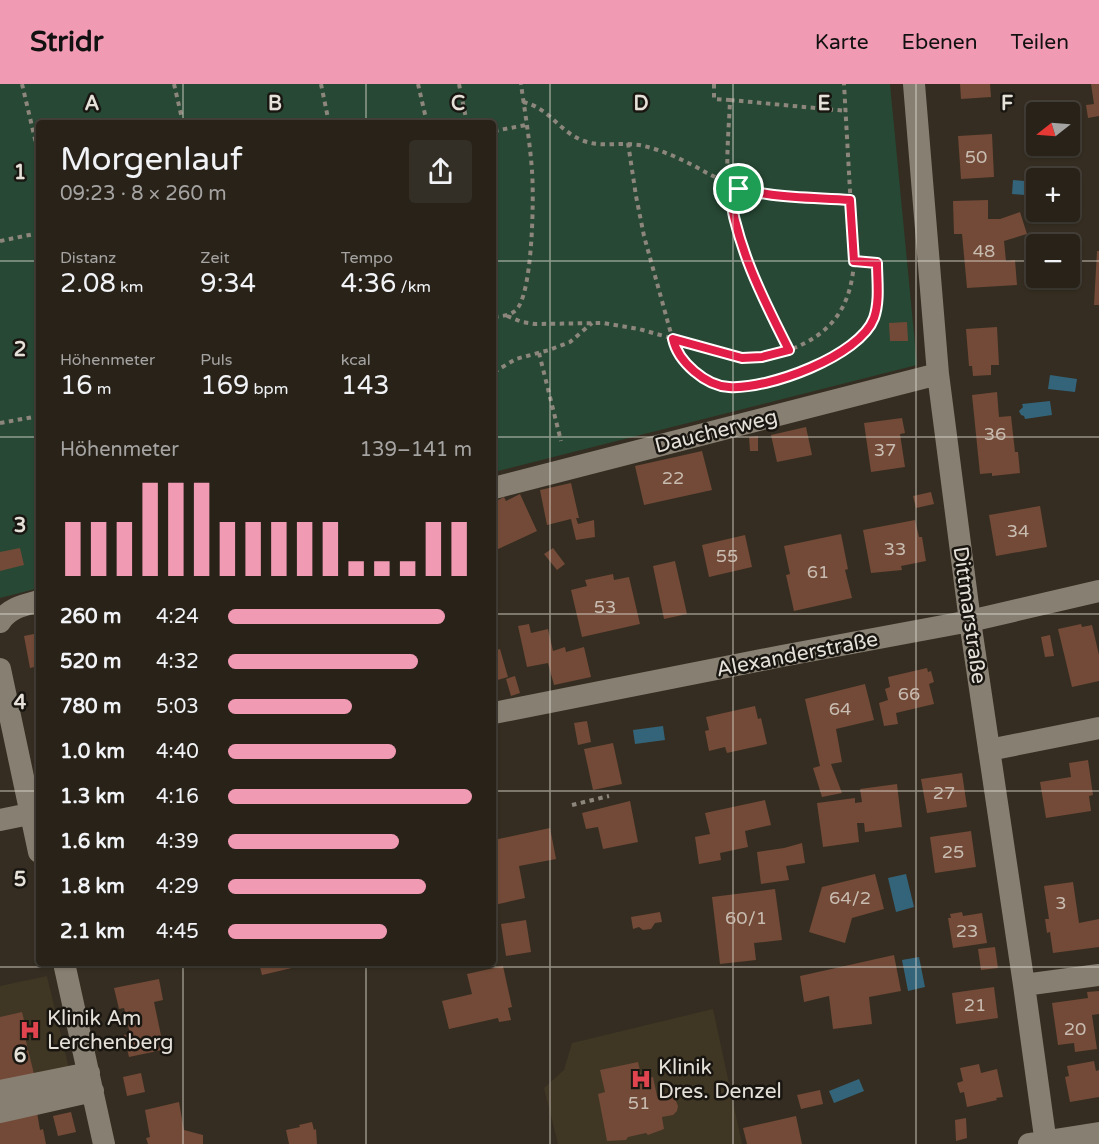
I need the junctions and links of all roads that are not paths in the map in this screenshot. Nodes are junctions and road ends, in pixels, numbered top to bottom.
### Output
1 (914, 84) edge
2 (938, 374) junction
3 (496, 487) edge
4 (1099, 591) edge
5 (36, 603) edge
6 (970, 621) junction
7 (0, 622) edge
8 (0, 669) edge
9 (496, 712) edge
10 (1099, 728) edge
11 (989, 750) junction
12 (35, 813) edge
13 (0, 820) edge
14 (65, 966) edge
15 (1099, 975) edge
16 (1024, 985) junction
17 (91, 1082) junction
18 (0, 1091) edge
19 (0, 1112) edge
20 (1099, 1133) edge
21 (1040, 1143) edge
22 (104, 1144) edge

1 - 2 street, Dittmarstraße
2 - 3 street, Daucherweg
2 - 6 street, Dittmarstraße
4 - 6 street, Alexanderstraße
5 - 7 street
6 - 9 street, Alexanderstraße
6 - 11 street, Dittmarstraße
8 - 12 street
10 - 11 street
11 - 16 street, Dittmarstraße
12 - 13 street
14 - 17 street
15 - 16 street
16 - 21 street, Dittmarstraße
17 - 18 street
17 - 19 street
17 - 22 street
20 - 21 street

